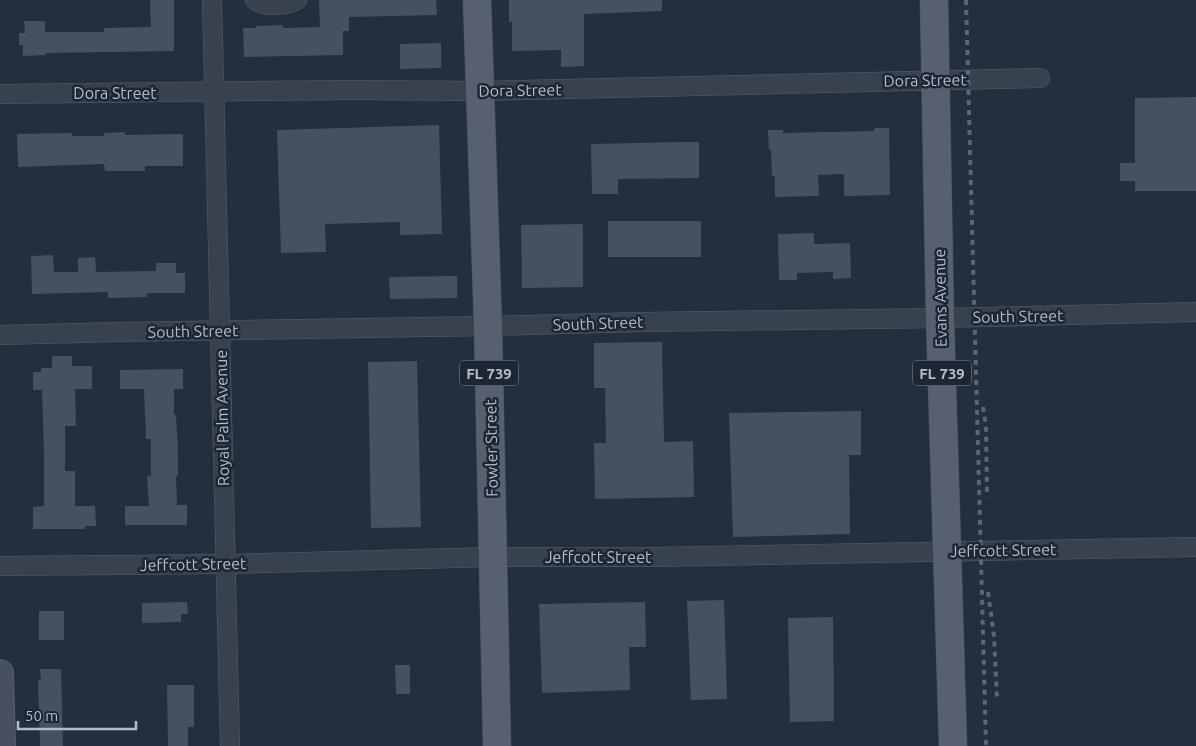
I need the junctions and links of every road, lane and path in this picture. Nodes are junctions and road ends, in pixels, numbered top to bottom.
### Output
1 (212, 0) edge
2 (256, 0) edge
3 (297, 0) edge
4 (477, 0) edge
5 (934, 0) edge
6 (1040, 78) dead end
7 (935, 80) junction
8 (480, 91) junction
9 (214, 92) junction
10 (0, 94) edge
11 (1196, 312) edge
12 (940, 318) junction
13 (488, 326) junction
14 (219, 330) junction
15 (0, 335) edge
16 (1196, 547) edge
17 (946, 552) junction
18 (493, 558) junction
19 (226, 564) junction
20 (0, 566) edge
21 (0, 673) edge
22 (2, 746) edge
23 (230, 746) edge
24 (497, 746) edge
25 (953, 746) edge

1 - 9 street, Royal Palm Avenue
2 - 3 street
4 - 8 main road, Fowler Street / FL 739
5 - 7 main road, Evans Avenue / FL 739
6 - 7 street, Dora Street
7 - 8 street, Dora Street
7 - 12 main road, Evans Avenue / FL 739
8 - 9 street, Dora Street
8 - 13 main road, Fowler Street / FL 739
9 - 10 street, Dora Street
9 - 14 street, Royal Palm Avenue
11 - 12 street, South Street
12 - 13 street, South Street
12 - 17 main road, Evans Avenue / FL 739
13 - 14 street, South Street
13 - 18 main road, Fowler Street / FL 739
14 - 15 street, South Street
14 - 19 street, Royal Palm Avenue
16 - 17 street, Jeffcott Street
17 - 18 street, Jeffcott Street
17 - 25 main road, Evans Avenue / FL 739
18 - 19 street, Jeffcott Street
18 - 24 main road, Fowler Street / FL 739
19 - 20 street, Jeffcott Street
19 - 23 street, Royal Palm Avenue
21 - 22 street

